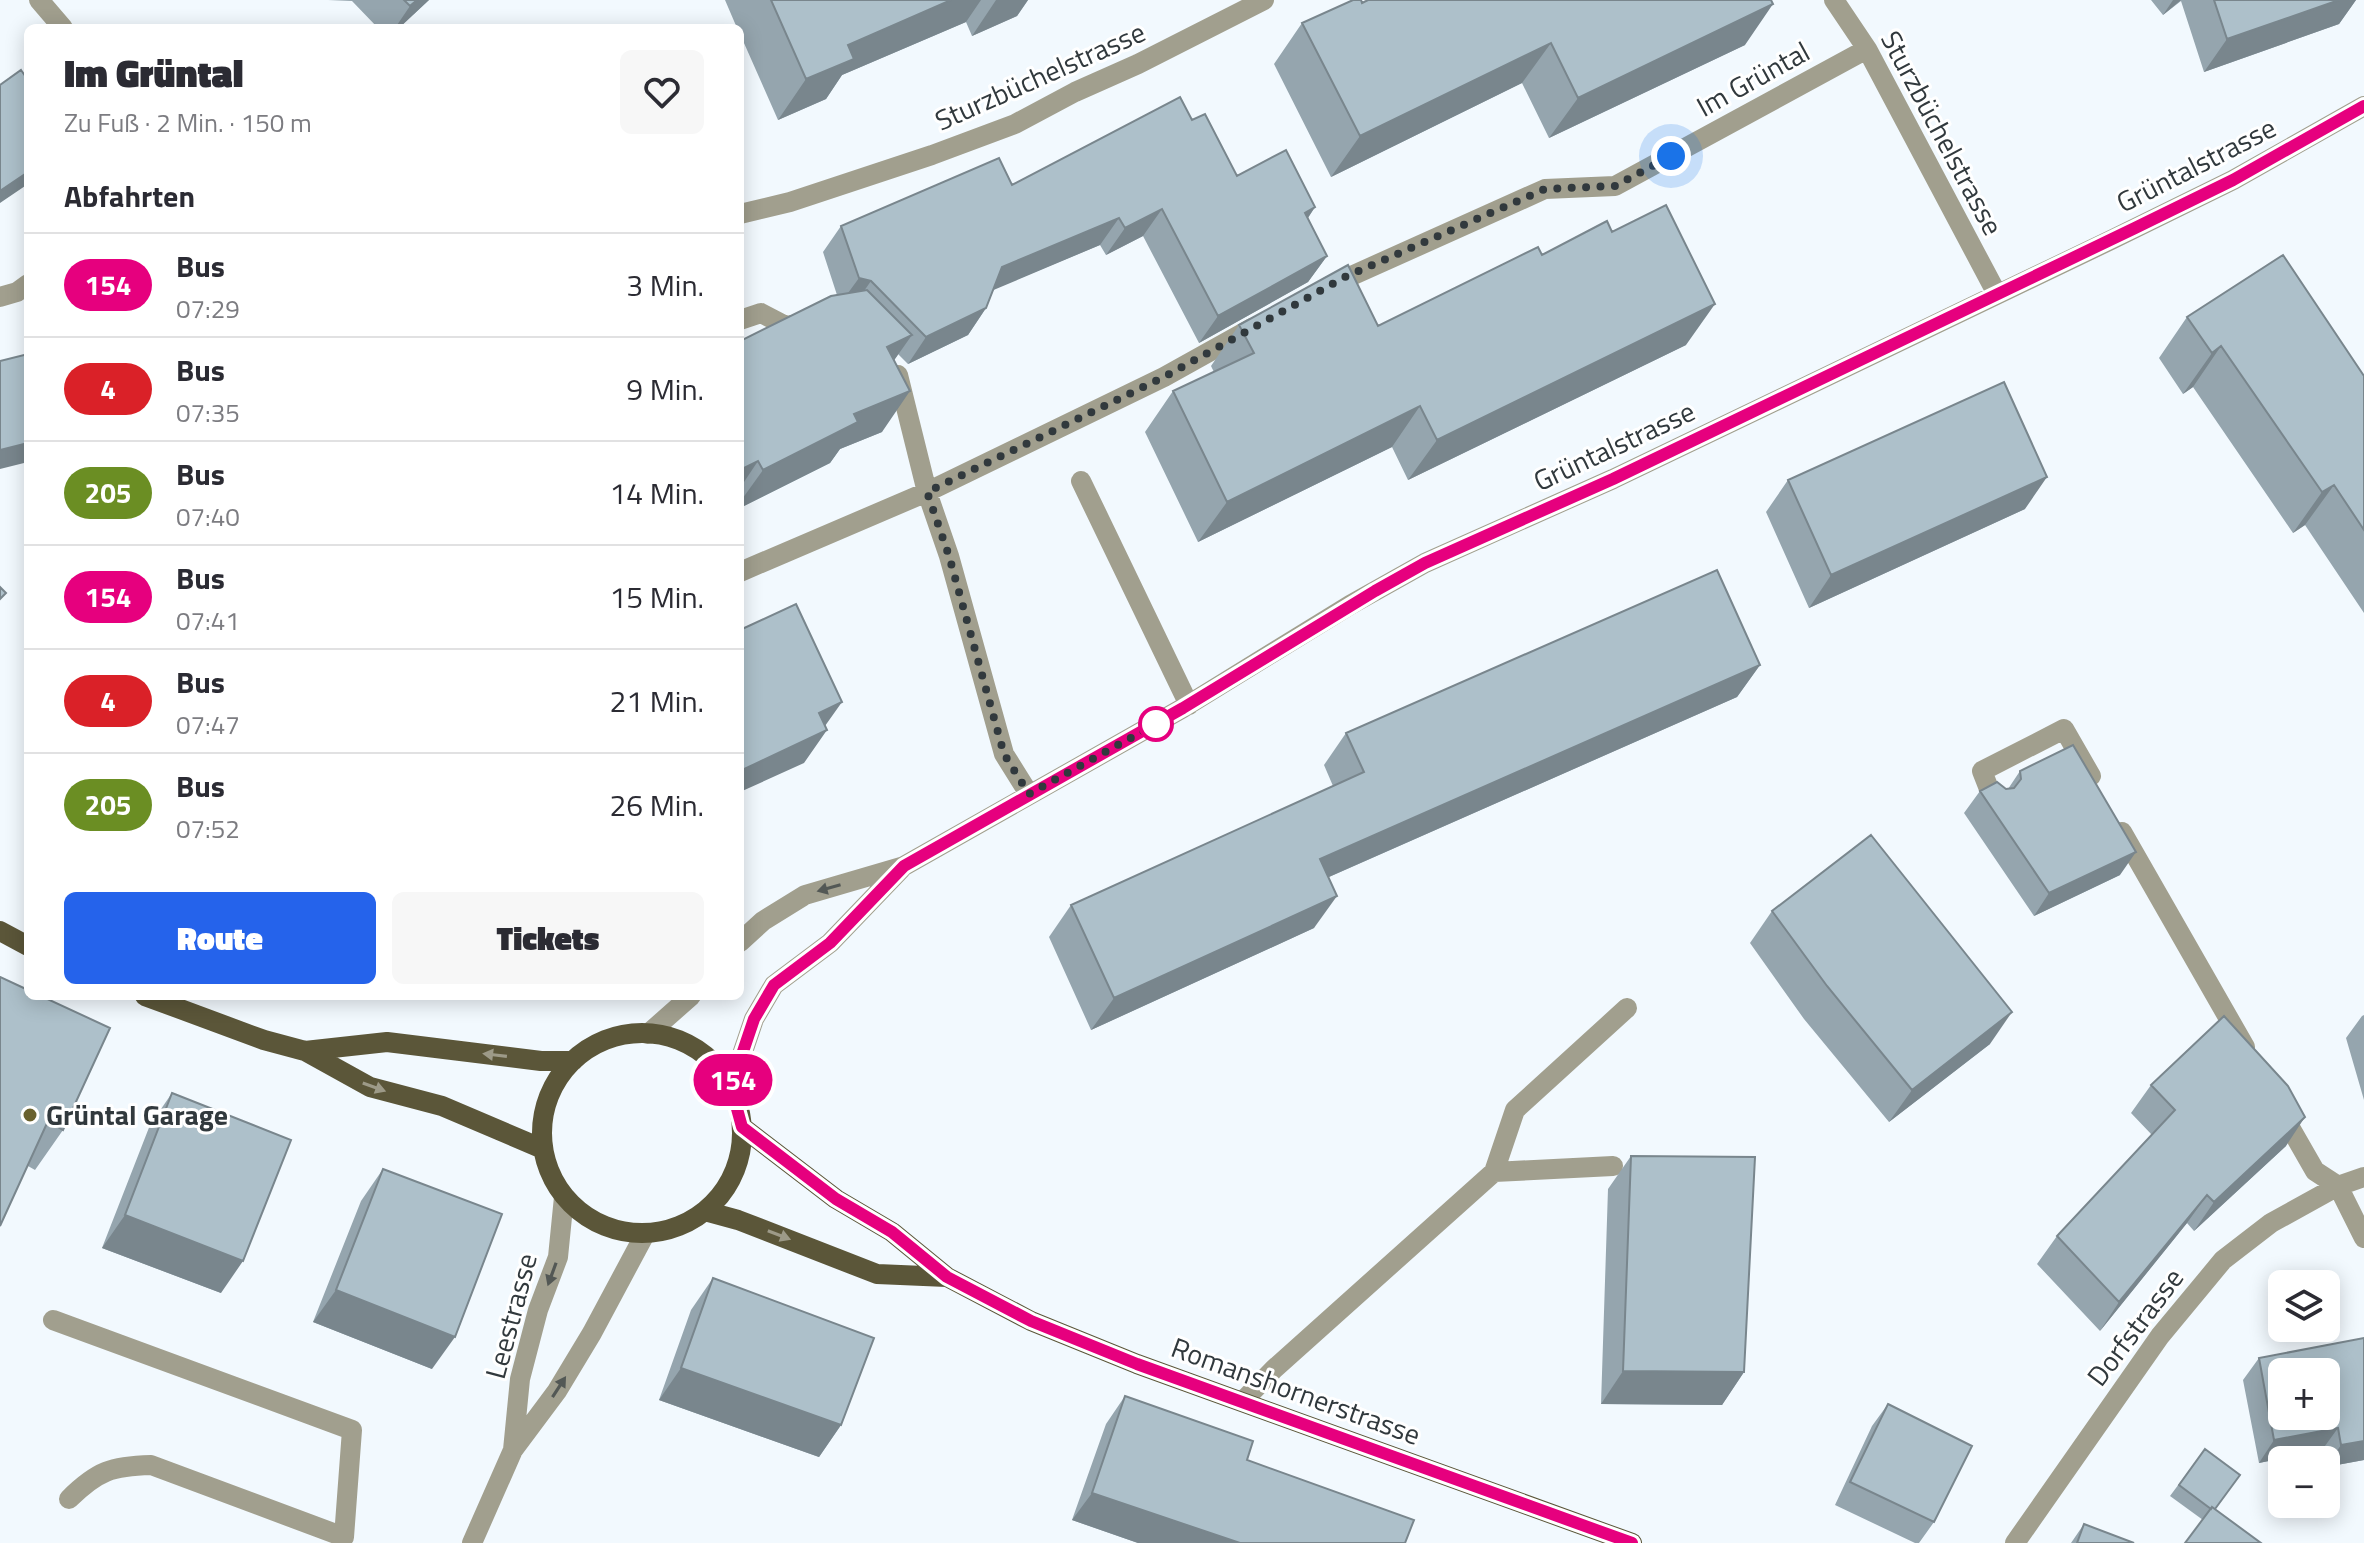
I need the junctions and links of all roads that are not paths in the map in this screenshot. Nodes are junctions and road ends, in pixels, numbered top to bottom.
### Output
1 (39, 0) edge
2 (1264, 0) edge
3 (1834, 0) edge
4 (60, 24) edge
5 (1867, 49) junction
6 (2364, 106) edge
7 (744, 213) edge
8 (24, 287) edge
9 (1317, 292) edge
10 (1997, 294) junction
11 (0, 297) edge
12 (1275, 315) edge
13 (744, 319) edge
14 (829, 319) edge
15 (886, 360) edge
16 (1081, 481) dead end
17 (927, 492) junction
18 (744, 570) edge
19 (1189, 705) junction
20 (1029, 794) junction
21 (1993, 799) edge
22 (904, 866) junction
23 (0, 931) edge
24 (744, 938) edge
25 (24, 944) edge
26 (156, 1000) edge
27 (686, 1000) edge
28 (1627, 1008) dead end
29 (648, 1034) junction
30 (305, 1051) junction
31 (2252, 1060) edge
32 (573, 1061) junction
33 (731, 1087) junction
34 (2268, 1088) edge
35 (742, 1127) junction
36 (543, 1149) junction
37 (1613, 1166) dead end
38 (1494, 1172) junction
39 (2364, 1177) edge
40 (2338, 1186) junction
41 (564, 1197) junction
42 (705, 1211) junction
43 (645, 1234) junction
44 (2364, 1238) edge
45 (947, 1277) junction
46 (53, 1320) dead end
47 (1243, 1401) junction
48 (513, 1450) junction
49 (69, 1499) dead end
50 (347, 1541) edge
51 (472, 1543) edge
52 (1632, 1543) edge
53 (2015, 1543) edge

1 - 4 street
2 - 7 street, Sturzbüchelstrasse
3 - 5 street, Sturzbüchelstrasse
5 - 9 street, Im Grüntal
5 - 10 street, Sturzbüchelstrasse
6 - 10 street, Grüntalstrasse
8 - 11 street
10 - 19 street, Grüntalstrasse
12 - 17 street
13 - 14 street
15 - 17 street
16 - 19 street
17 - 18 street
17 - 20 street
19 - 20 street, Grüntalstrasse
20 - 22 street, Grüntalstrasse
21 - 31 street
22 -> 24 street, Grüntalstrasse
22 - 33 street, Grüntalstrasse
23 - 25 main road
26 - 30 main road
27 - 29 street
28 - 38 street
29 - 32 main road
29 - 33 main road
32 -> 30 main road
30 -> 36 main road
32 - 36 main road
33 - 35 main road
34 - 40 street
35 - 42 main road
35 - 45 main road, Romanshornerstrasse
36 - 41 main road
37 - 38 street
38 - 47 street
39 - 40 street, Dorfstrasse
40 - 44 street
40 - 53 street, Dorfstrasse
41 - 43 main road
41 -> 48 street, Leestrasse
42 - 43 main road
42 -> 45 main road, Romanshornerstrasse
48 -> 43 street, Leestrasse
45 - 47 main road, Romanshornerstrasse
46 - 50 street
47 - 52 main road, Romanshornerstrasse
48 - 51 street, Leestrasse
49 - 50 street

